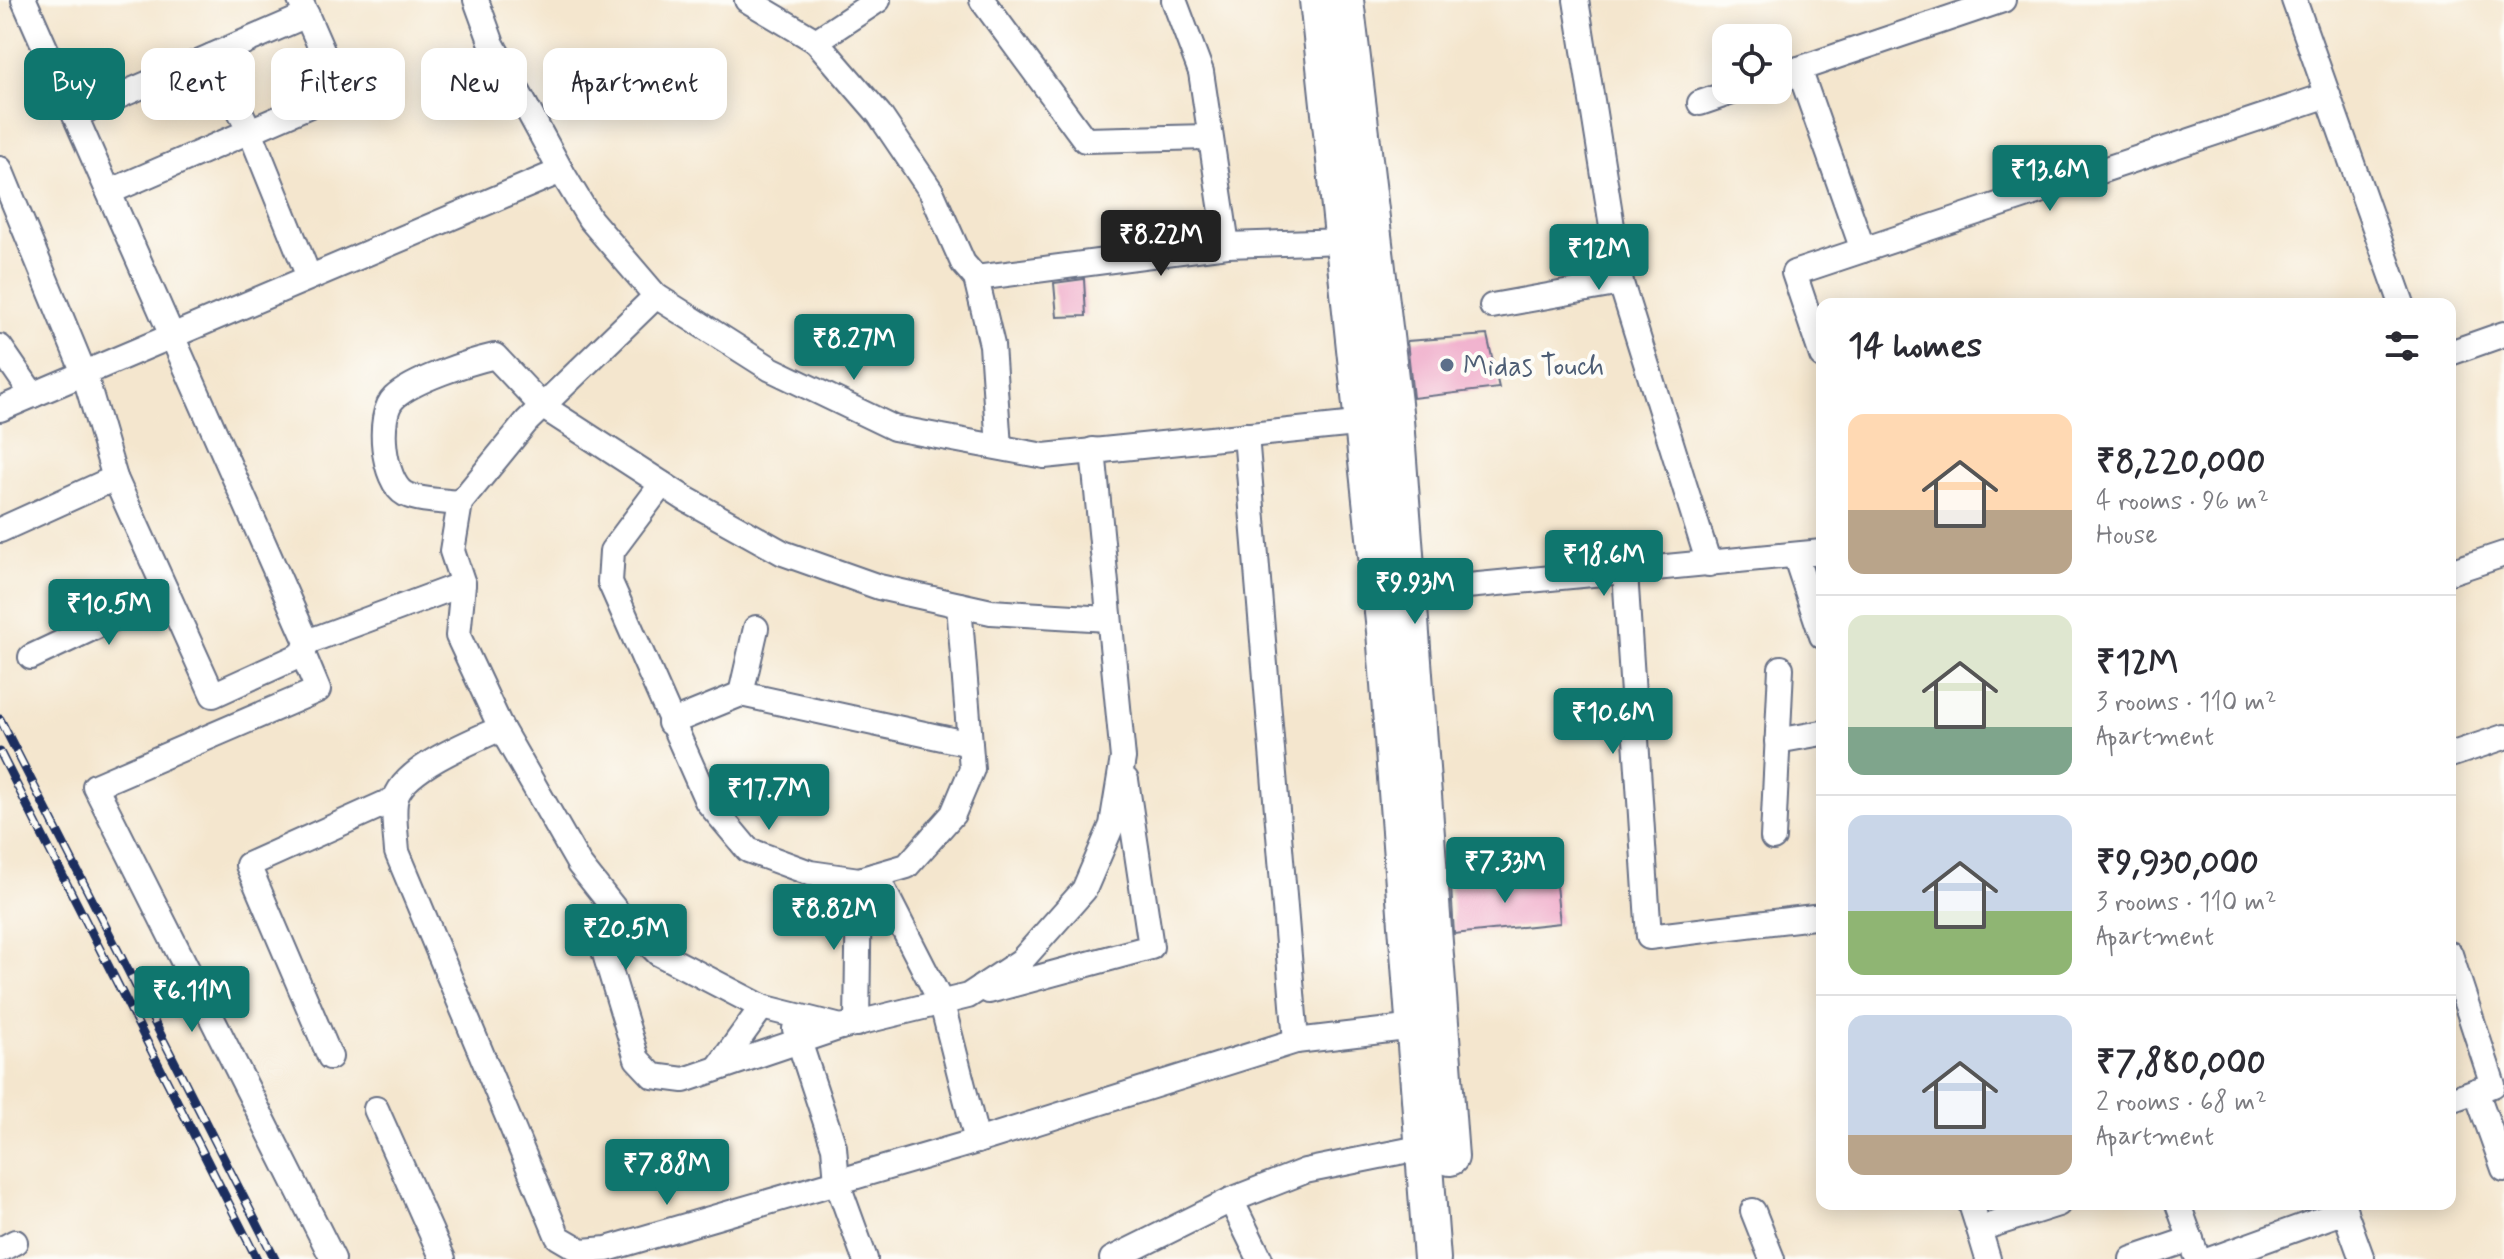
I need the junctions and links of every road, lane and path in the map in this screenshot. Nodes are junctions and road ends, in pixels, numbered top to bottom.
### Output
1 (24, 0) edge
2 (476, 0) edge
3 (747, 0) edge
4 (878, 0) edge
5 (982, 0) edge
6 (1174, 0) edge
7 (1318, 0) edge
8 (1345, 0) edge
9 (1576, 0) edge
10 (2003, 0) edge
11 (2294, 0) edge
12 (303, 7) edge
13 (816, 41) junction
14 (45, 48) edge
15 (227, 48) edge
16 (1792, 72) edge
17 (1792, 80) edge
18 (2328, 95) junction
19 (1712, 99) edge
20 (1700, 103) dead end
21 (77, 120) edge
22 (244, 120) edge
23 (250, 131) junction
24 (1209, 137) junction
25 (0, 169) edge
26 (561, 171) junction
27 (109, 192) junction
28 (1344, 241) junction
29 (1227, 245) junction
30 (1863, 250) junction
31 (309, 277) junction
32 (976, 278) junction
33 (1621, 283) junction
34 (656, 296) junction
35 (2400, 298) edge
36 (1492, 306) dead end
37 (2504, 334) edge
38 (172, 335) junction
39 (1816, 338) edge
40 (0, 347) edge
41 (2456, 351) edge
42 (84, 373) junction
43 (33, 395) junction
44 (542, 406) junction
45 (0, 409) edge
46 (1379, 422) junction
47 (1246, 435) junction
48 (999, 447) junction
49 (1093, 450) junction
50 (115, 478) junction
51 (662, 484) junction
52 (460, 503) junction
53 (0, 530) edge
54 (1816, 553) edge
55 (2504, 554) edge
56 (1795, 555) junction
57 (1709, 564) junction
58 (2456, 570) edge
59 (1625, 572) junction
60 (463, 584) junction
61 (167, 593) junction
62 (1394, 593) junction
63 (959, 605) junction
64 (1816, 618) edge
65 (1108, 619) junction
66 (756, 628) dead end
67 (305, 648) junction
68 (31, 657) dead end
69 (1781, 668) dead end
70 (741, 694) junction
71 (670, 723) junction
72 (501, 728) junction
73 (1816, 734) edge
74 (2504, 737) edge
75 (1777, 741) junction
76 (970, 744) junction
77 (2456, 753) edge
78 (1123, 758) junction
79 (395, 799) junction
80 (1773, 838) dead end
81 (867, 878) junction
82 (617, 912) junction
83 (1816, 917) edge
84 (602, 944) junction
85 (658, 953) junction
86 (2456, 973) edge
87 (968, 996) junction
88 (942, 1004) junction
89 (762, 1007) junction
90 (790, 1014) junction
91 (849, 1025) junction
92 (1415, 1027) junction
93 (799, 1041) junction
94 (1296, 1041) junction
95 (330, 1057) dead end
96 (718, 1068) junction
97 (2491, 1086) edge
98 (2456, 1098) edge
99 (376, 1109) dead end
100 (977, 1141) junction
101 (1424, 1147) junction
102 (2504, 1169) edge
103 (837, 1182) junction
104 (1231, 1200) junction
105 (1973, 1210) edge
106 (2039, 1210) edge
107 (2180, 1210) edge
108 (2339, 1210) edge
109 (2345, 1210) edge
110 (1753, 1211) dead end
111 (1979, 1229) junction
112 (2194, 1249) edge
113 (1146, 1252) edge
114 (333, 1259) edge
115 (443, 1259) edge
116 (865, 1259) edge
117 (1112, 1259) edge
118 (1260, 1259) edge
119 (1432, 1259) edge
120 (1457, 1259) edge
121 (1772, 1259) edge
122 (1988, 1259) edge
123 (2132, 1259) edge
124 (2212, 1259) edge
125 (2362, 1259) edge

1 - 14 street
2 - 26 street
3 - 13 street
4 - 13 street
5 - 24 street
6 - 24 street
7 - 28 main road
8 - 46 main road
9 - 33 street
10 - 16 street
11 - 18 street
12 - 15 street
12 - 23 street
13 - 32 street
17 - 30 street
18 - 30 street
18 - 35 street
19 - 20 street
21 - 27 street
22 - 23 street
23 - 27 street
23 - 31 street
24 - 29 street
25 - 42 street
26 - 31 street
26 - 34 street
27 - 38 street
28 - 29 street
28 - 46 main road
29 - 32 street
30 - 39 street
31 - 38 street
32 - 48 street
33 - 36 street
33 - 57 street
34 - 44 street
34 - 48 street
37 - 41 street
38 - 42 street
38 - 67 street
40 - 43 street
42 - 43 street
42 - 50 street
43 - 45 street
44 - 51 street
44 - 52 street
44 - 52 street
46 - 47 street
46 - 62 main road
47 - 49 street
47 - 94 street
48 - 49 street
49 - 65 street
50 - 53 street
50 - 61 street
51 - 63 street
51 - 71 street
52 - 60 street
54 - 56 street
55 - 58 street
56 - 57 street
56 - 64 street
57 - 59 street
59 - 62 street
59 - 83 street
60 - 67 street
60 - 72 street
61 - 67 street
61 - 68 street
62 - 92 main road
62 - 120 main road
63 - 65 street
63 - 76 street
65 - 78 street
66 - 70 street
67 - 114 street
69 - 75 street
70 - 71 street
70 - 76 street
71 - 81 street
72 - 79 street
72 - 82 street
73 - 75 street
74 - 77 street
75 - 80 street
76 - 81 street
78 - 87 street
78 - 87 street
79 - 95 street
79 - 103 street
81 - 88 street
81 - 91 street
82 - 84 street
82 - 85 street
84 - 85 street
84 - 96 street
85 - 89 street
86 - 97 street
87 - 88 street
88 - 91 street
88 - 100 street
89 - 90 street
89 - 96 street
90 - 91 street
90 - 93 street
91 - 93 street
92 - 94 street
92 - 101 main road
93 - 96 street
93 - 103 street
94 - 100 street
97 - 98 street
97 - 102 street
99 - 115 street
100 - 103 street
101 - 104 street
101 - 119 main road
103 - 116 street
104 - 113 street
104 - 118 street
105 - 111 street
106 - 111 street
107 - 112 street
108 - 124 street
109 - 125 street
110 - 121 street
111 - 122 street
112 - 123 street
113 - 117 street

